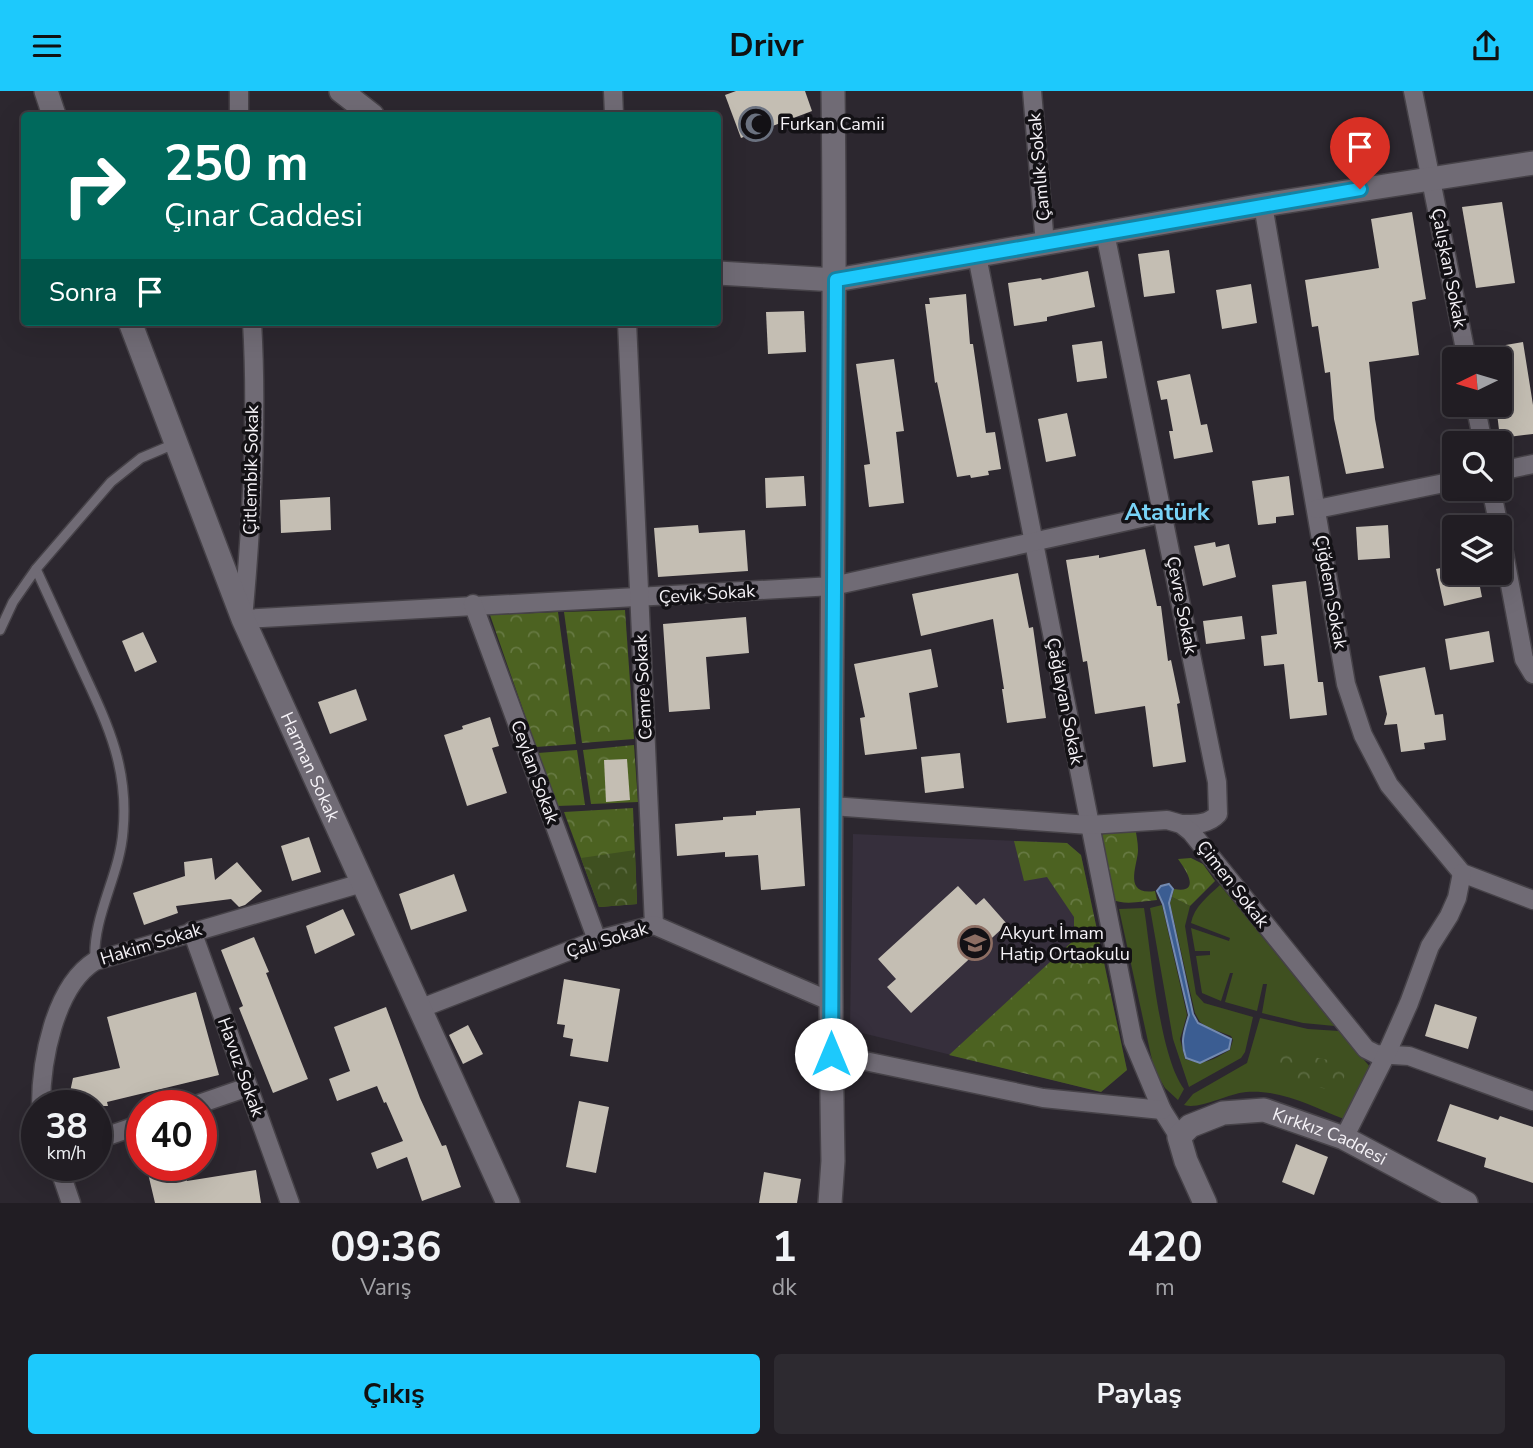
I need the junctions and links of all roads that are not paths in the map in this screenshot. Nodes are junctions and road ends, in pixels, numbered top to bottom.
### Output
1 (46, 91) edge
2 (239, 91) edge
3 (341, 91) edge
4 (613, 91) edge
5 (833, 91) edge
6 (1032, 91) edge
7 (1413, 91) edge
8 (53, 112) edge
9 (239, 112) edge
10 (368, 112) edge
11 (614, 112) edge
12 (1533, 163) edge
13 (1432, 177) junction
14 (1263, 205) junction
15 (1105, 233) junction
16 (1045, 244) junction
17 (976, 256) junction
18 (721, 273) edge
19 (836, 280) junction
20 (131, 326) edge
21 (252, 326) edge
22 (627, 326) edge
23 (1464, 347) edge
24 (175, 443) junction
25 (1533, 464) edge
26 (1512, 468) edge
27 (1442, 483) edge
28 (1317, 509) junction
29 (1164, 513) junction
30 (1035, 541) junction
31 (36, 569) junction
32 (1510, 585) edge
33 (833, 586) junction
34 (639, 598) junction
35 (473, 604) junction
36 (243, 619) junction
37 (0, 630) edge
38 (1533, 674) edge
39 (832, 806) junction
40 (1181, 824) junction
41 (1089, 825) junction
42 (1462, 873) junction
43 (362, 883) junction
44 (1533, 900) edge
45 (654, 925) junction
46 (192, 931) junction
47 (597, 940) junction
48 (95, 961) junction
49 (831, 1002) junction
50 (419, 1009) junction
51 (831, 1054) junction
52 (1387, 1055) junction
53 (248, 1087) junction
54 (42, 1090) edge
55 (217, 1098) edge
56 (1533, 1101) edge
57 (1162, 1110) junction
58 (1179, 1137) junction
59 (1344, 1137) junction
60 (63, 1181) edge
61 (71, 1203) edge
62 (290, 1203) edge
63 (508, 1203) edge
64 (830, 1203) edge
65 (1205, 1203) edge
66 (1466, 1203) edge

1 - 8 street
2 - 9 street
3 - 10 street
4 - 11 street
5 - 19 street
6 - 16 street, Çamlık Sokak
7 - 13 street, Çalışkan Sokak
12 - 13 street
13 - 14 street
13 - 23 street, Çalışkan Sokak
14 - 15 street
14 - 28 street, Çiğdem Sokak
15 - 16 street
15 - 29 street, Çevre Sokak
16 - 17 street
17 - 19 street
17 - 30 street, Çağlayan Sokak
18 - 19 street
19 - 33 street
20 - 24 street, Harman Sokak
21 - 36 street, Çitlembik Sokak
22 - 34 street, Cemre Sokak
24 - 31 lane
24 - 36 street, Harman Sokak
25 - 26 street
27 - 28 street
28 - 42 street, Çiğdem Sokak
29 - 30 street, Çevik Sokak
29 - 40 street, Çevre Sokak
30 - 33 street, Çevik Sokak
30 - 41 street, Çağlayan Sokak
31 - 37 lane
31 - 48 lane
32 - 38 street
33 - 34 street, Çevik Sokak
33 - 39 street
34 - 35 street, Çevik Sokak
34 - 45 street, Cemre Sokak
35 - 36 street, Çevik Sokak
35 - 47 street, Ceylan Sokak
36 - 43 street, Harman Sokak
39 - 41 street
39 - 49 street
40 - 41 street
40 - 52 street, Çimen Sokak
41 - 57 street, Çağlayan Sokak
42 - 44 street, Çiğdem Sokak
42 - 52 street
43 - 46 street, Hakim Sokak
43 - 50 street, Harman Sokak
45 - 47 street, Çalı Sokak
45 - 49 street, Çalı Sokak
46 - 48 street, Hakim Sokak
46 - 53 street, Havuz Sokak
47 - 50 street, Çalı Sokak
48 - 54 street, Hakim Sokak
49 - 51 street
50 - 63 street, Harman Sokak
51 - 57 street
51 - 64 street
52 - 56 street, Çimen Sokak
52 - 59 street
53 - 55 street
53 - 62 street, Havuz Sokak
57 - 58 street, Çağlayan Sokak
58 - 59 street, Kırkkız Caddesi
58 - 65 street
59 - 66 street, Kırkkız Caddesi
60 - 61 street

